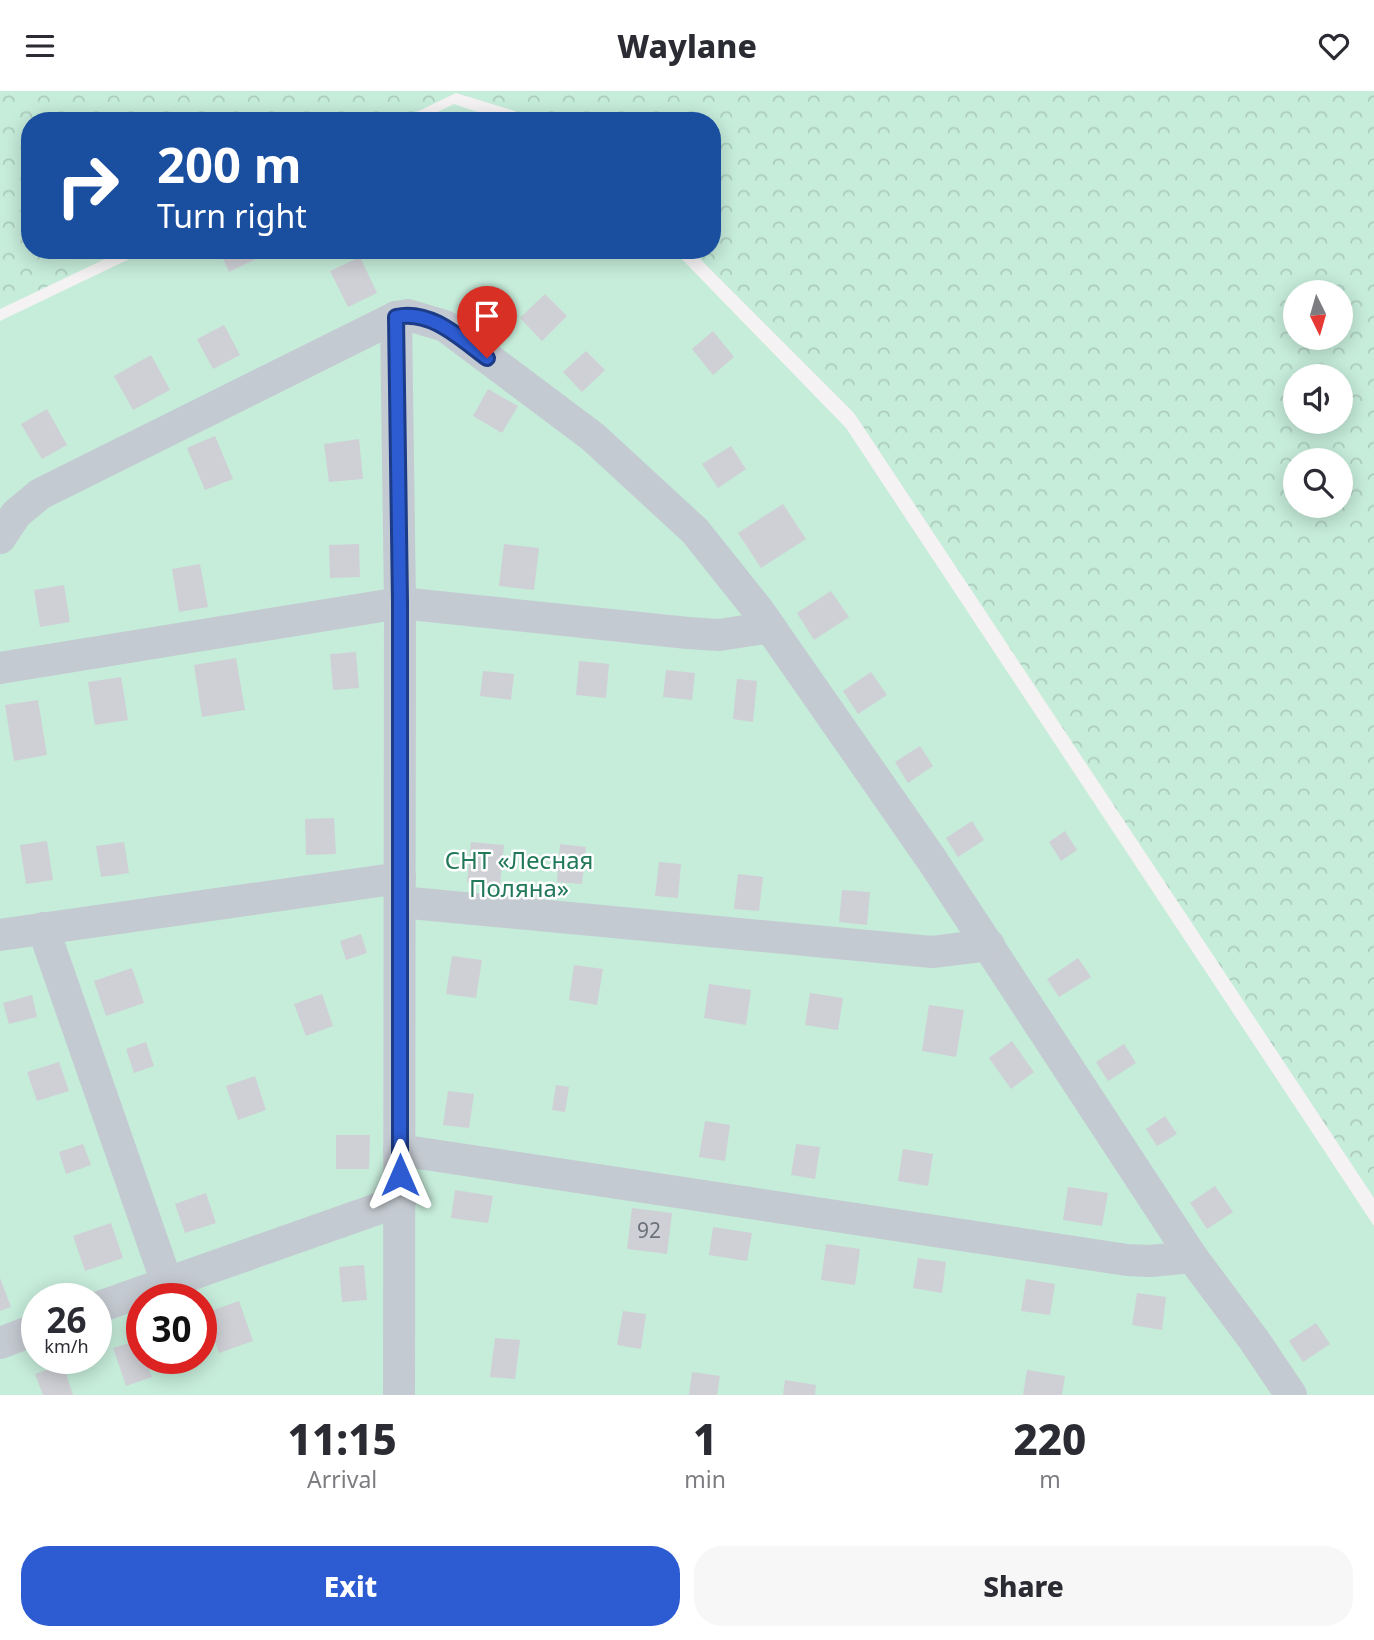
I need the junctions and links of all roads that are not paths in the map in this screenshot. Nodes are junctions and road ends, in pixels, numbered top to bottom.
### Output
1 (396, 317) junction
2 (0, 538) edge
3 (400, 603) junction
4 (770, 627) junction
5 (0, 668) edge
6 (400, 890) junction
7 (43, 929) junction
8 (0, 935) edge
9 (989, 945) junction
10 (399, 1150) junction
11 (400, 1201) junction
12 (1192, 1257) junction
13 (167, 1283) joint
14 (21, 1335) edge
15 (0, 1343) edge
16 (399, 1395) edge
17 (1291, 1395) edge

1 - 2 street
1 - 3 street
1 - 4 street
3 - 4 street
3 - 5 street
3 - 6 street
4 - 9 street
6 - 7 street
6 - 9 street
6 - 10 street
7 - 8 street
7 - 13 street
9 - 12 street
10 - 11 street
10 - 12 street
11 - 13 street
11 - 16 street
12 - 17 street
14 - 15 street

